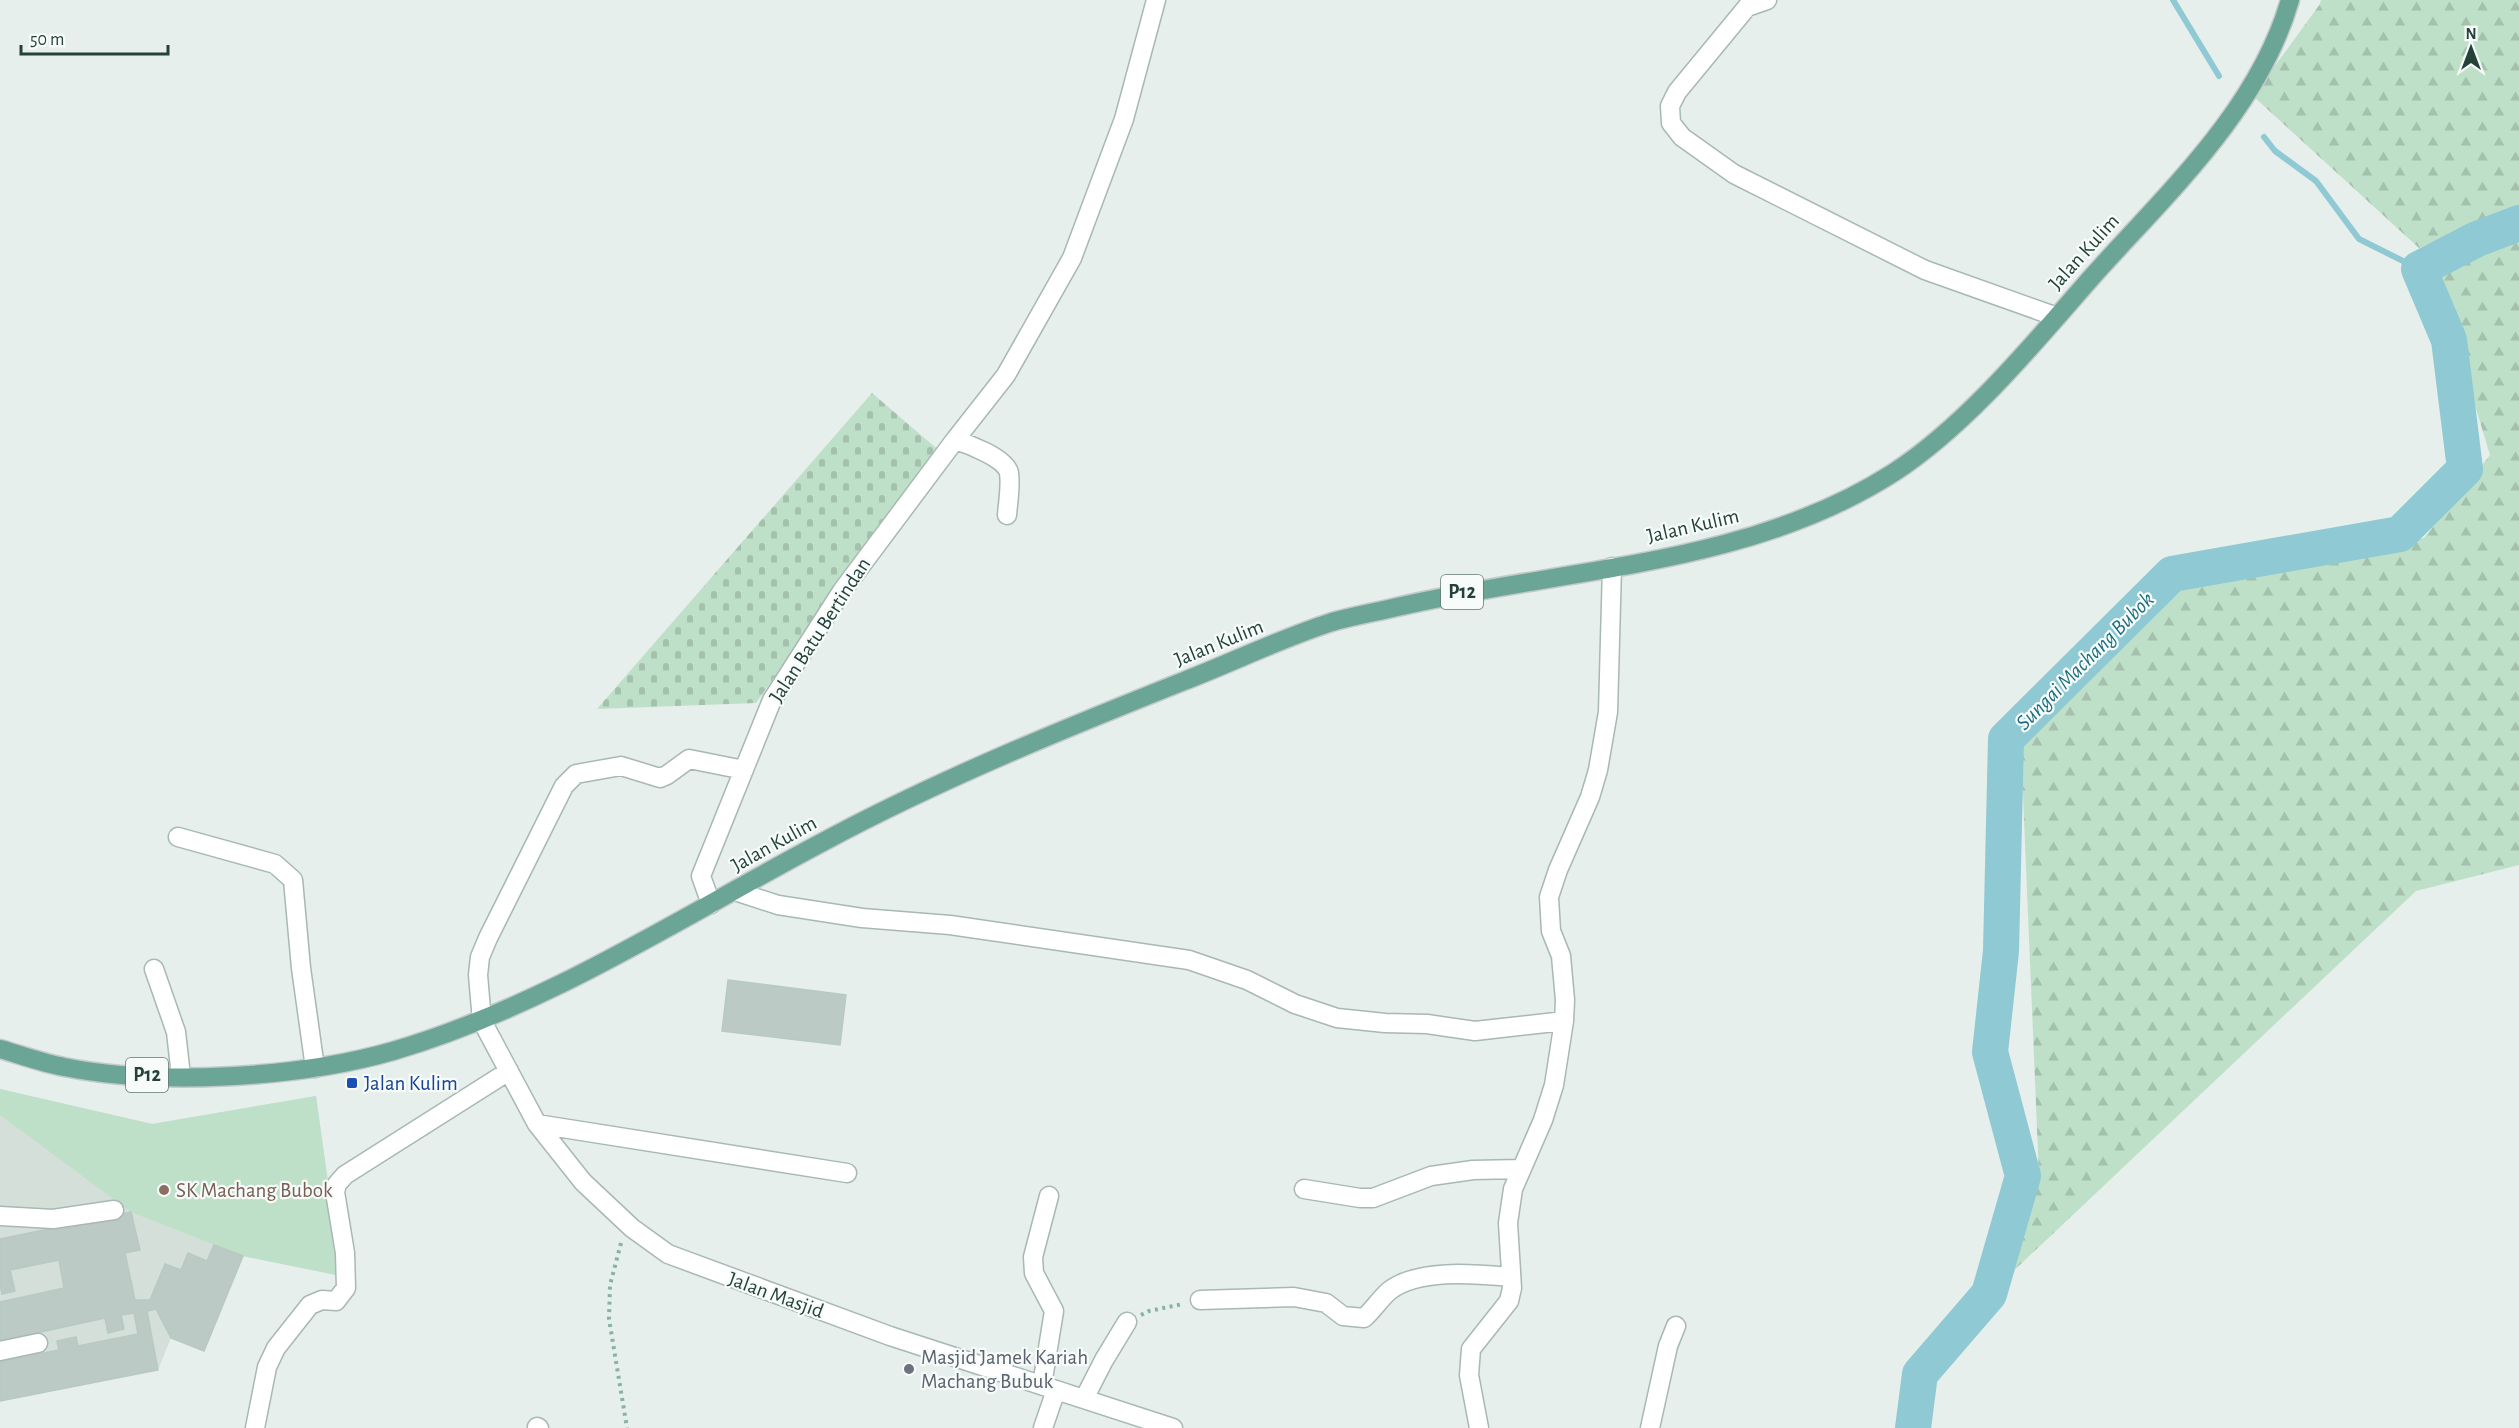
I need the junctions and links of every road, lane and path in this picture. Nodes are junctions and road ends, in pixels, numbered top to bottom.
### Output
1 (1156, 0) edge
2 (1767, 0) edge
3 (2290, 0) edge
4 (2057, 317) junction
5 (955, 440) junction
6 (1007, 515) dead end
7 (1612, 567) junction
8 (744, 770) junction
9 (178, 837) dead end
10 (735, 891) junction
11 (711, 904) junction
12 (154, 969) dead end
13 (482, 1021) junction
14 (1564, 1021) junction
15 (0, 1049) edge
16 (315, 1068) junction
17 (509, 1071) junction
18 (181, 1076) junction
19 (537, 1124) junction
20 (1520, 1169) junction
21 (847, 1173) dead end
22 (1304, 1189) dead end
23 (1048, 1196) dead end
24 (114, 1210) dead end
25 (0, 1216) edge
26 (628, 1224) junction
27 (1511, 1277) junction
28 (1200, 1300) joint
29 (1127, 1322) joint
30 (1676, 1326) dead end
31 (38, 1343) dead end
32 (0, 1351) edge
33 (1049, 1387) junction
34 (1084, 1399) junction
35 (255, 1428) edge
36 (627, 1428) edge
37 (1043, 1428) edge
38 (1173, 1428) edge
39 (1479, 1428) edge
40 (1650, 1428) edge

1 - 5 street, Jalan Batu Bertindan
2 - 4 street
3 - 4 main road, Jalan Kulim / P12
4 - 7 main road, Jalan Kulim / P12
5 - 6 street
5 - 8 street, Jalan Batu Bertindan
7 - 10 main road, Jalan Kulim / P12
7 - 14 street
8 - 11 street, Jalan Batu Bertindan
8 - 13 street
9 - 16 street
10 - 11 main road, Jalan Kulim / P12
10 - 14 street
11 - 13 main road, Jalan Kulim / P12
12 - 18 street
13 - 16 main road, Jalan Kulim / P12
13 - 17 street, Jalan Masjid
14 - 20 street
15 - 18 main road, Jalan Kulim / P12
16 - 18 main road, Jalan Kulim / P12
17 - 19 street, Jalan Masjid
17 - 35 street
19 - 21 street
19 - 26 street, Jalan Masjid
20 - 22 street
20 - 27 street
23 - 33 street
24 - 25 street
26 - 33 street, Jalan Masjid
26 - 36 path
27 - 28 street
27 - 39 street
28 - 29 path
29 - 34 street
30 - 40 street
31 - 32 street
33 - 34 street, Jalan Masjid
33 - 37 street
34 - 38 street, Jalan Masjid

